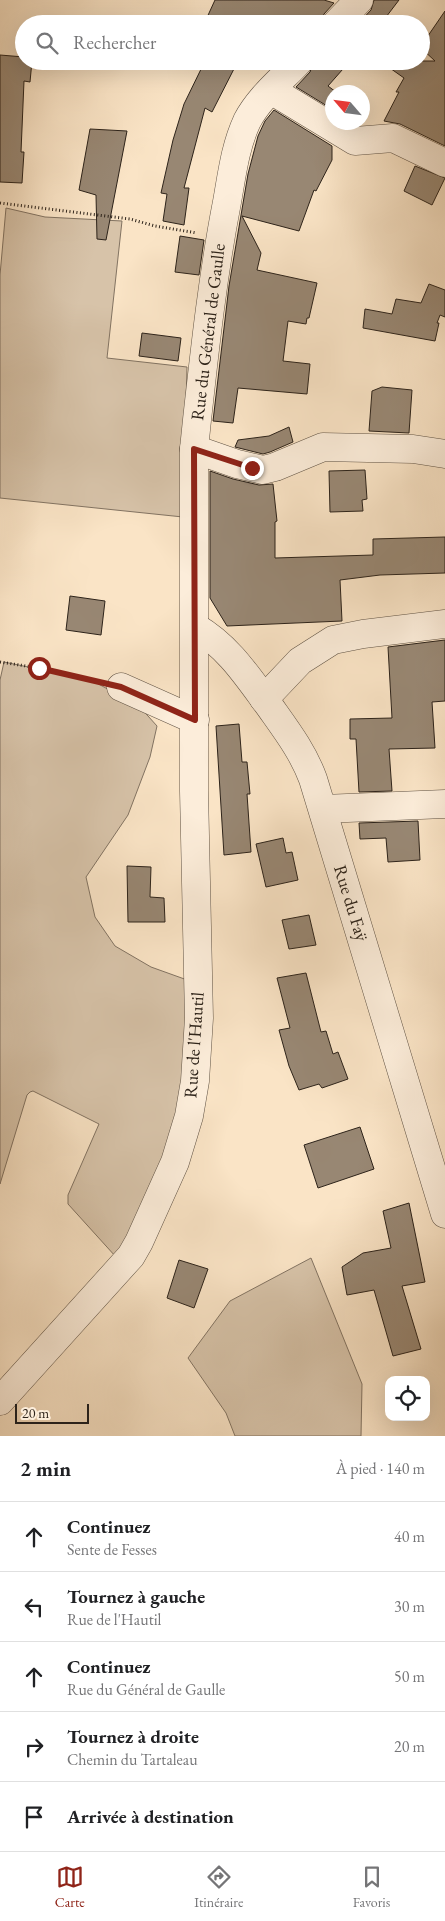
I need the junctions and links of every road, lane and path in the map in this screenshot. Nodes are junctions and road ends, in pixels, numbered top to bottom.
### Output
1 (359, 0) edge
2 (345, 15) edge
3 (290, 70) edge
4 (271, 90) junction
5 (445, 163) edge
6 (0, 203) edge
7 (220, 237) junction
8 (194, 449) junction
9 (445, 454) edge
10 (445, 624) edge
11 (195, 627) junction
12 (0, 662) edge
13 (121, 687) joint
14 (264, 699) junction
15 (195, 720) junction
16 (445, 804) edge
17 (322, 809) junction
18 (445, 1214) edge
19 (0, 1401) edge

1 - 2 street
3 - 4 street, Rue du Général de Gaulle
4 - 5 street
4 - 7 street, Rue du Général de Gaulle
6 - 7 path
7 - 8 street, Rue du Général de Gaulle
8 - 9 street
8 - 11 street, Rue du Général de Gaulle
10 - 14 street
11 - 14 street, Rue du Faÿ
11 - 15 street, Rue de l'Hautil
12 - 13 path
13 - 15 street
14 - 17 street, Rue du Faÿ
15 - 19 street, Rue de l'Hautil
16 - 17 street
17 - 18 street, Rue du Faÿ

